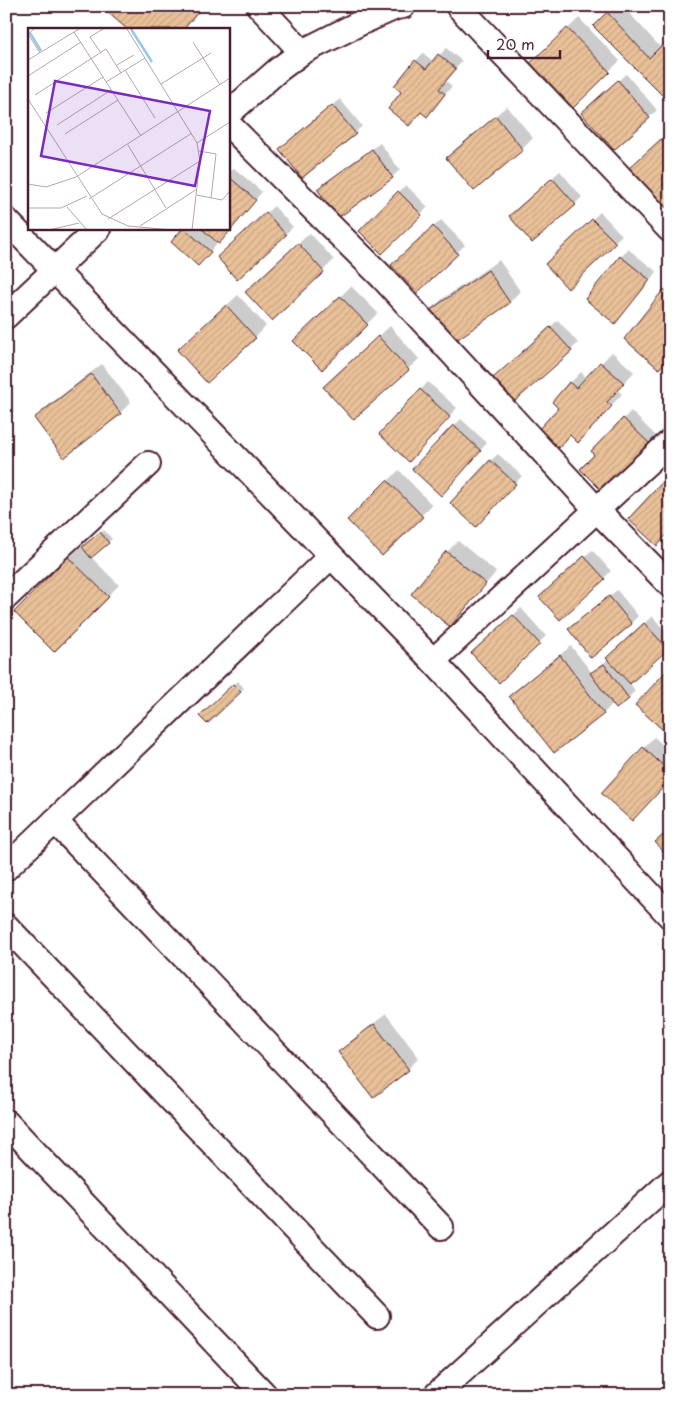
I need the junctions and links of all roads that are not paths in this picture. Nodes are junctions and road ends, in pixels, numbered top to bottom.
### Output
1 (259, 6) edge
2 (403, 6) edge
3 (458, 6) edge
4 (361, 14) edge
5 (302, 52) junction
6 (230, 112) edge
7 (230, 126) edge
8 (6, 220) edge
9 (97, 230) edge
10 (670, 230) edge
11 (55, 271) junction
12 (6, 316) edge
13 (670, 442) edge
14 (148, 464) dead end
15 (596, 509) junction
16 (331, 556) junction
17 (670, 585) edge
18 (6, 598) edge
19 (434, 661) junction
20 (56, 821) junction
21 (6, 868) edge
22 (670, 916) edge
23 (6, 926) edge
24 (6, 1122) edge
25 (670, 1182) edge
26 (441, 1227) dead end
27 (377, 1316) dead end
28 (265, 1395) edge
29 (436, 1395) edge

1 - 5 street
2 - 4 street
3 - 10 street
4 - 5 street
5 - 6 street
7 - 15 street
8 - 11 street
9 - 11 street
11 - 12 street
11 - 16 street
13 - 15 street
14 - 18 street
15 - 17 street
15 - 19 street
16 - 19 street
16 - 20 street
19 - 22 street
20 - 21 street
20 - 26 street
23 - 27 street
24 - 28 street
25 - 29 street

